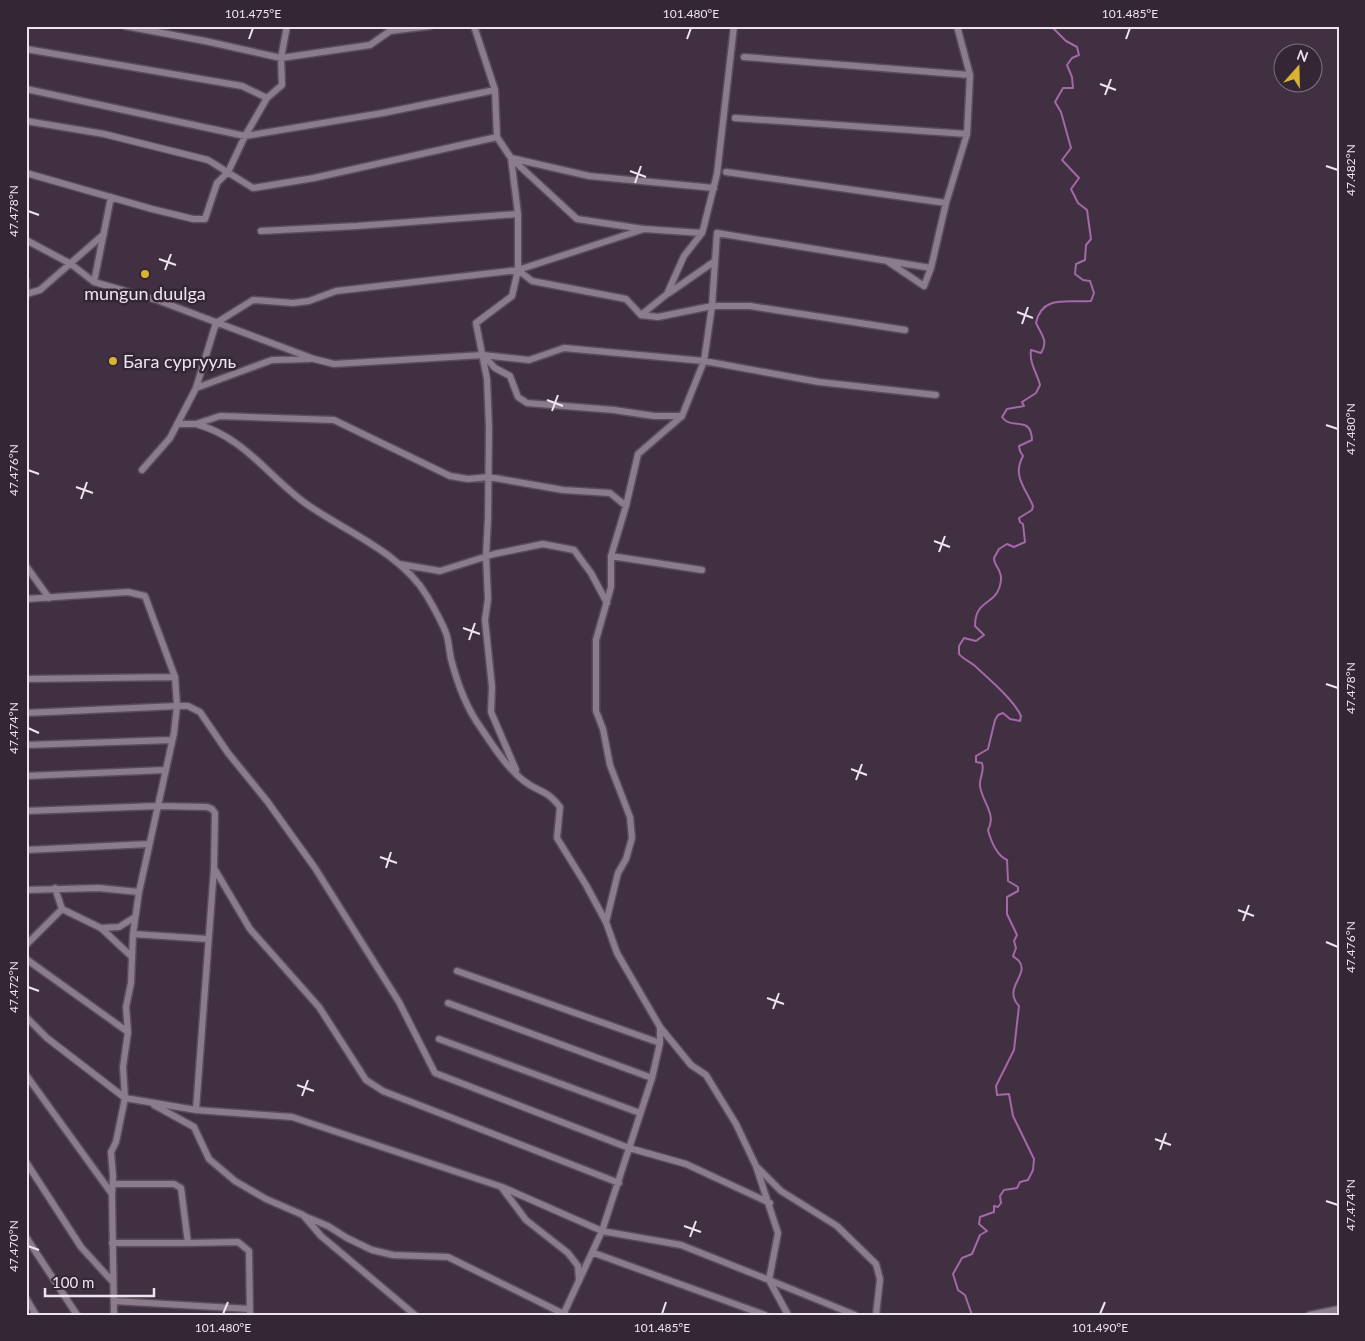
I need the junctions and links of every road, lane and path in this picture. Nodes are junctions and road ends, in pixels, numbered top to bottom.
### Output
1 (125, 26) edge
2 (287, 26) edge
3 (430, 26) edge
4 (474, 26) edge
5 (957, 26) edge
6 (734, 27) edge
7 (26, 49) edge
8 (744, 57) dead end
9 (281, 58) junction
10 (970, 76) junction
11 (26, 89) edge
12 (495, 90) junction
13 (267, 98) junction
14 (735, 118) dead end
15 (26, 120) edge
16 (967, 134) junction
17 (244, 136) junction
18 (497, 137) junction
19 (511, 158) junction
20 (228, 172) junction
21 (726, 172) dead end
22 (26, 173) edge
23 (714, 188) junction
24 (112, 197) junction
25 (946, 204) junction
26 (518, 214) junction
27 (644, 229) junction
28 (261, 231) dead end
29 (702, 233) junction
30 (104, 234) junction
31 (26, 240) edge
32 (886, 260) junction
33 (715, 261) junction
34 (71, 264) junction
35 (931, 268) junction
36 (518, 270) junction
37 (26, 281) edge
38 (94, 282) junction
39 (26, 294) edge
40 (667, 294) junction
41 (26, 298) edge
42 (712, 306) junction
43 (641, 315) junction
44 (216, 323) junction
45 (905, 330) dead end
46 (483, 355) junction
47 (314, 359) junction
48 (704, 361) junction
49 (196, 388) junction
50 (936, 395) dead end
51 (682, 416) junction
52 (178, 424) junction
53 (196, 424) junction
54 (142, 470) dead end
55 (489, 477) junction
56 (626, 506) junction
57 (486, 556) junction
58 (611, 556) junction
59 (398, 564) junction
60 (26, 566) edge
61 (702, 570) dead end
62 (49, 598) junction
63 (26, 599) edge
64 (608, 603) junction
65 (175, 677) junction
66 (26, 679) edge
67 (177, 706) junction
68 (26, 713) edge
69 (172, 740) junction
70 (26, 745) edge
71 (165, 770) junction
72 (26, 776) edge
73 (526, 782) junction
74 (157, 806) junction
75 (26, 811) edge
76 (149, 844) junction
77 (26, 850) edge
78 (214, 868) junction
79 (55, 888) junction
80 (26, 890) edge
81 (139, 892) junction
82 (62, 909) junction
83 (135, 918) junction
84 (606, 922) junction
85 (101, 928) junction
86 (133, 934) junction
87 (208, 939) junction
88 (26, 945) edge
89 (132, 957) junction
90 (26, 959) edge
91 (457, 970) dead end
92 (448, 1003) dead end
93 (26, 1017) edge
94 (660, 1027) junction
95 (128, 1032) junction
96 (439, 1039) dead end
97 (660, 1043) junction
98 (26, 1075) edge
99 (652, 1078) junction
100 (124, 1098) junction
101 (145, 1101) junction
102 (196, 1110) junction
103 (640, 1113) junction
104 (629, 1148) junction
105 (26, 1162) edge
106 (756, 1166) junction
107 (619, 1183) junction
108 (113, 1184) junction
109 (502, 1187) junction
110 (112, 1194) junction
111 (770, 1203) junction
112 (301, 1214) junction
113 (602, 1231) junction
114 (27, 1242) edge
115 (112, 1242) junction
116 (188, 1243) junction
117 (594, 1253) junction
118 (769, 1280) junction
119 (112, 1281) junction
120 (579, 1282) junction
121 (26, 1298) edge
122 (114, 1302) junction
123 (1339, 1309) edge
124 (250, 1312) edge
125 (564, 1314) edge
126 (36, 1315) edge
127 (77, 1315) edge
128 (114, 1315) edge
129 (415, 1315) edge
130 (764, 1315) edge
131 (788, 1315) edge
132 (855, 1315) edge
133 (876, 1315) edge
134 (1309, 1315) edge

1 - 9 street
2 - 9 street
3 - 9 street
4 - 12 street
5 - 10 street
6 - 23 street
7 - 13 street
8 - 10 street
9 - 13 street
10 - 16 street
11 - 17 street
12 - 17 street
12 - 18 street
13 - 17 street
14 - 16 street
15 - 20 street
16 - 25 street
17 - 20 street
18 - 19 street
18 - 20 street
19 - 23 street
19 - 26 street
19 - 27 street
20 - 24 street
21 - 25 street
22 - 24 street
23 - 29 street
24 - 30 street
25 - 35 street
26 - 28 street
26 - 36 street
27 - 29 street
27 - 36 street
29 - 40 street
30 - 34 street
30 - 38 street
31 - 34 street
32 - 33 street
32 - 35 street
32 - 35 street
33 - 40 street
33 - 42 street
34 - 38 street
34 - 39 street
36 - 43 street
36 - 44 street
36 - 46 street
37 - 39 street
38 - 44 street
39 - 41 street
40 - 43 street
42 - 43 street
42 - 45 street
42 - 48 street
44 - 47 street
44 - 49 street
46 - 47 street
46 - 48 street
46 - 51 street
46 - 55 street
47 - 49 street
48 - 50 street
48 - 51 street
49 - 52 street
51 - 56 street
52 - 53 street
52 - 54 street
53 - 55 street
53 - 59 street
55 - 56 street
55 - 57 street
56 - 58 street
57 - 59 street
57 - 64 street
57 - 73 street
58 - 61 street
58 - 64 street
59 - 73 street
60 - 62 street
62 - 63 street
62 - 65 street
64 - 84 street
65 - 66 street
65 - 67 street
67 - 68 street
67 - 69 street
67 - 104 street
69 - 70 street
69 - 71 street
71 - 72 street
71 - 74 street
73 - 84 street
74 - 75 street
74 - 76 street
74 - 78 street
76 - 77 street
76 - 81 street
78 - 87 street
78 - 107 street
79 - 80 street
79 - 81 street
79 - 82 street
81 - 83 street
82 - 85 street
82 - 88 street
83 - 85 street
83 - 86 street
84 - 94 street
85 - 89 street
86 - 87 street
86 - 89 street
87 - 102 street
89 - 95 street
90 - 95 street
91 - 97 street
92 - 99 street
93 - 100 street
94 - 97 street
94 - 106 street
95 - 100 street
96 - 103 street
97 - 99 street
98 - 110 street
99 - 103 street
100 - 101 street
100 - 108 street
101 - 102 street
101 - 112 street
102 - 109 street
103 - 104 street
104 - 107 street
104 - 111 street
105 - 119 street
106 - 111 street
106 - 133 street
107 - 113 street
108 - 110 street
108 - 116 street
109 - 113 street
109 - 120 street
110 - 115 street
111 - 118 street
112 - 125 street
112 - 129 street
113 - 117 street
113 - 118 street
114 - 127 street
115 - 116 street
115 - 119 street
116 - 124 street
117 - 120 street
117 - 130 street
118 - 131 street
118 - 132 street
119 - 122 street
120 - 125 street
121 - 126 street
122 - 124 street
122 - 128 street
123 - 134 street

